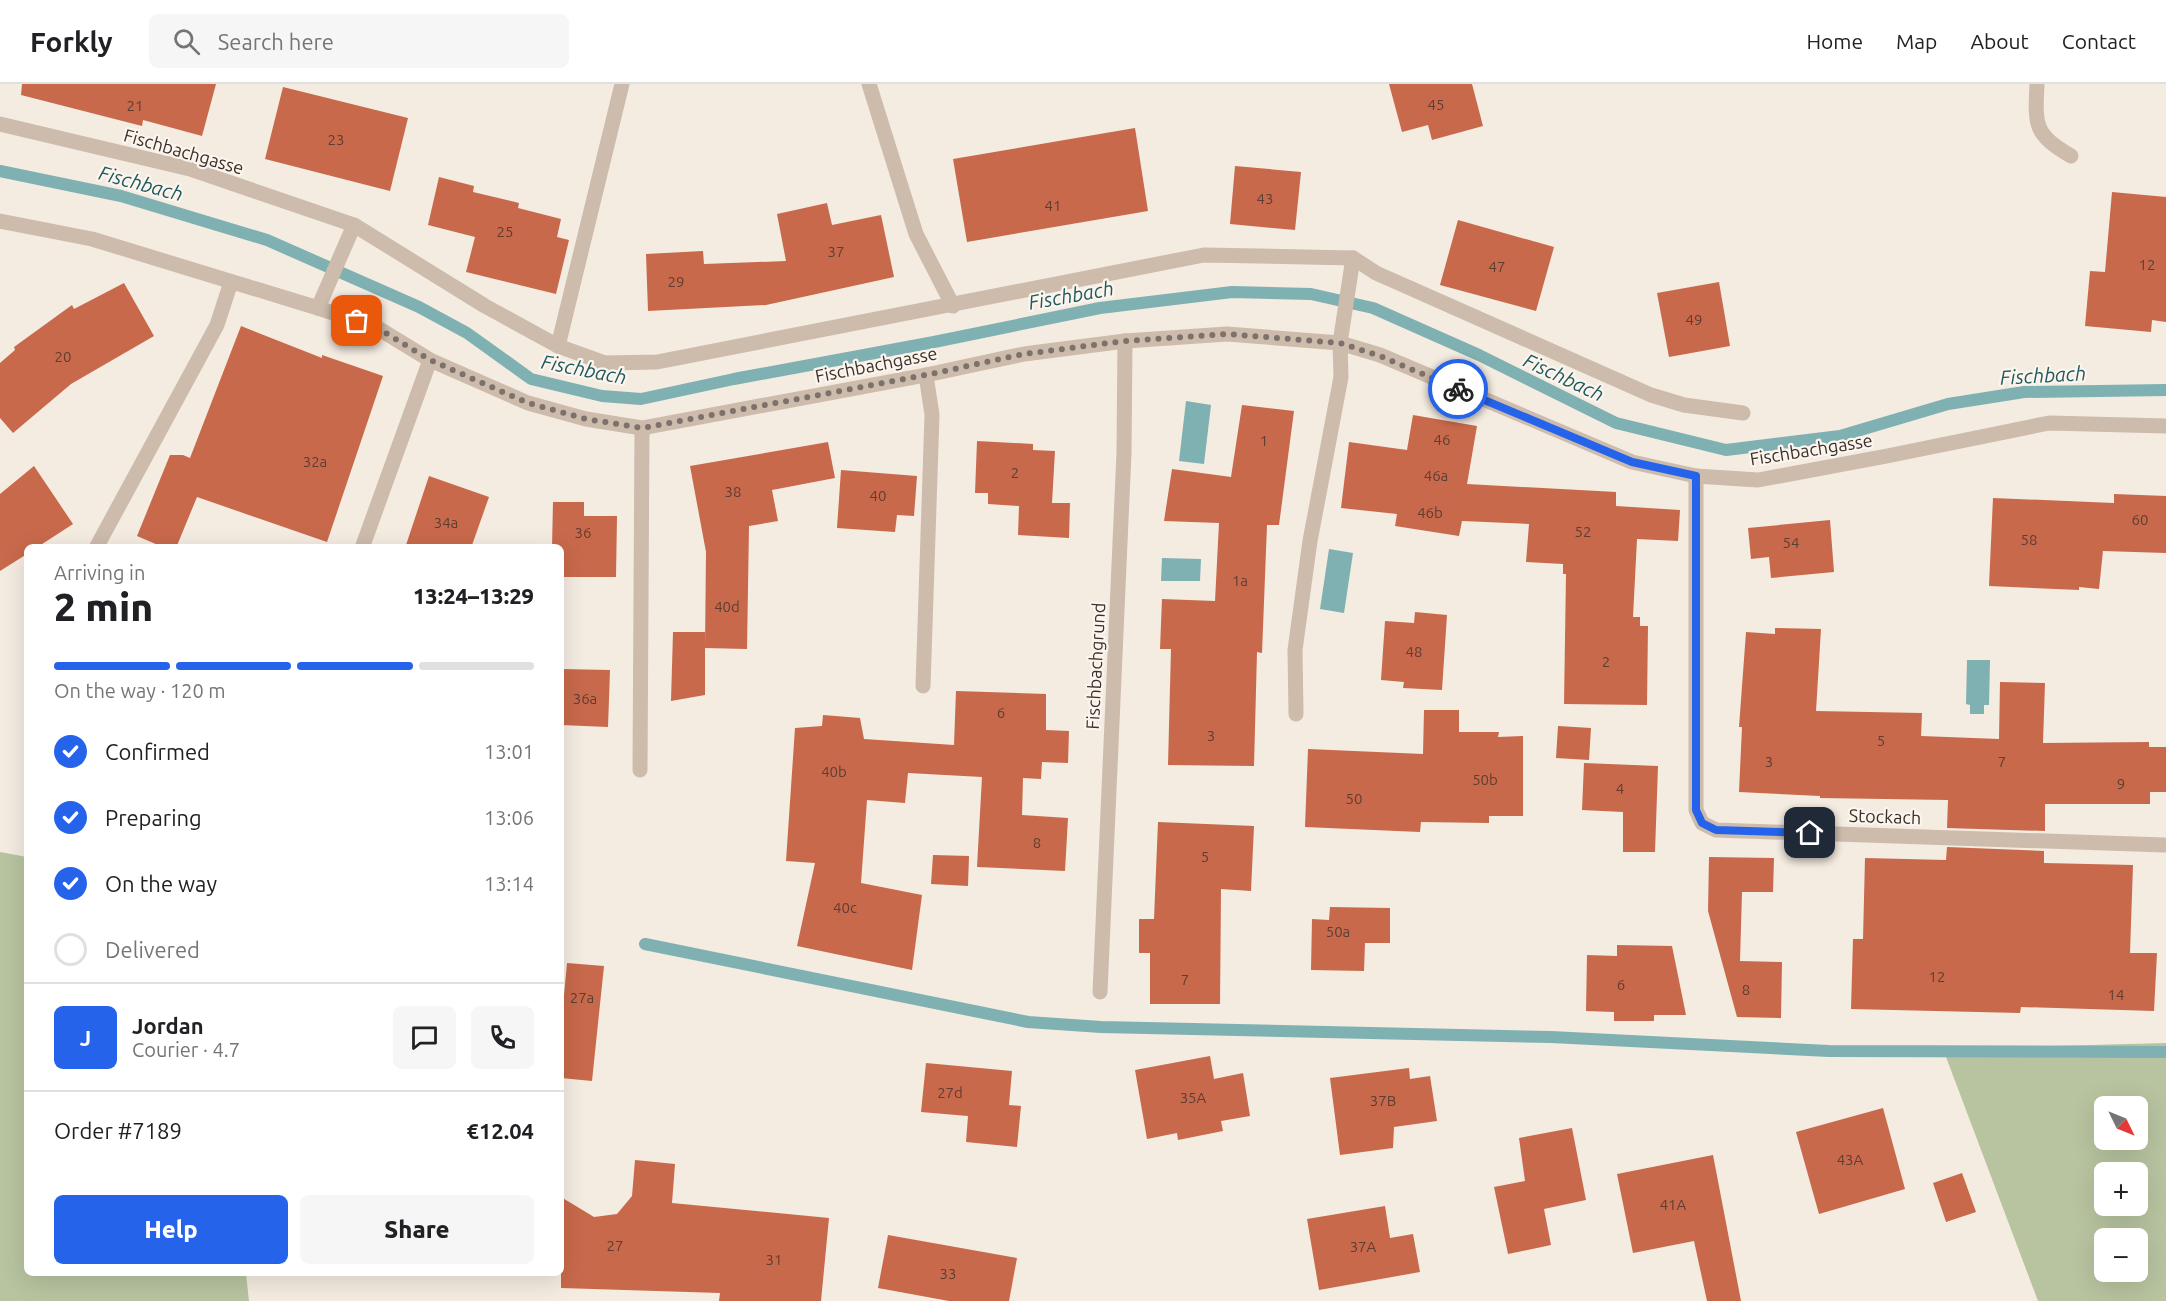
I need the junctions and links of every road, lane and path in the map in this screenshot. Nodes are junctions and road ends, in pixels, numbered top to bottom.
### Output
1 (622, 84) edge
2 (869, 84) edge
3 (2037, 84) edge
4 (0, 124) edge
5 (2072, 156) dead end
6 (0, 221) edge
7 (354, 225) junction
8 (1353, 258) junction
9 (231, 282) junction
10 (952, 306) junction
11 (318, 308) junction
12 (1125, 341) junction
13 (1340, 343) junction
14 (558, 346) junction
15 (430, 360) junction
16 (926, 375) junction
17 (1743, 413) dead end
18 (2166, 426) edge
19 (642, 428) junction
20 (1696, 476) junction
21 (98, 544) edge
22 (363, 544) edge
23 (923, 686) dead end
24 (1296, 714) dead end
25 (640, 770) dead end
26 (2164, 845) dead end
27 (1100, 992) dead end

1 - 14 street
2 - 10 street
3 - 5 street
4 - 7 street, Fischbachgasse
6 - 9 street, Fischbachgasse
7 - 11 street
7 - 14 street, Fischbachgasse
8 - 10 street, Fischbachgasse
8 - 13 street
8 - 17 street
9 - 11 street, Fischbachgasse
9 - 21 street
10 - 14 street, Fischbachgasse
11 - 15 street, Fischbachgasse
12 - 13 street, Fischbachgasse
12 - 16 street, Fischbachgasse
12 - 27 street, Fischbachgrund
13 - 20 street, Fischbachgasse
13 - 24 street
15 - 19 street, Fischbachgasse
15 - 22 street
16 - 19 street, Fischbachgasse
16 - 23 street
18 - 20 street, Fischbachgasse
19 - 25 street
20 - 26 street, Stockach

